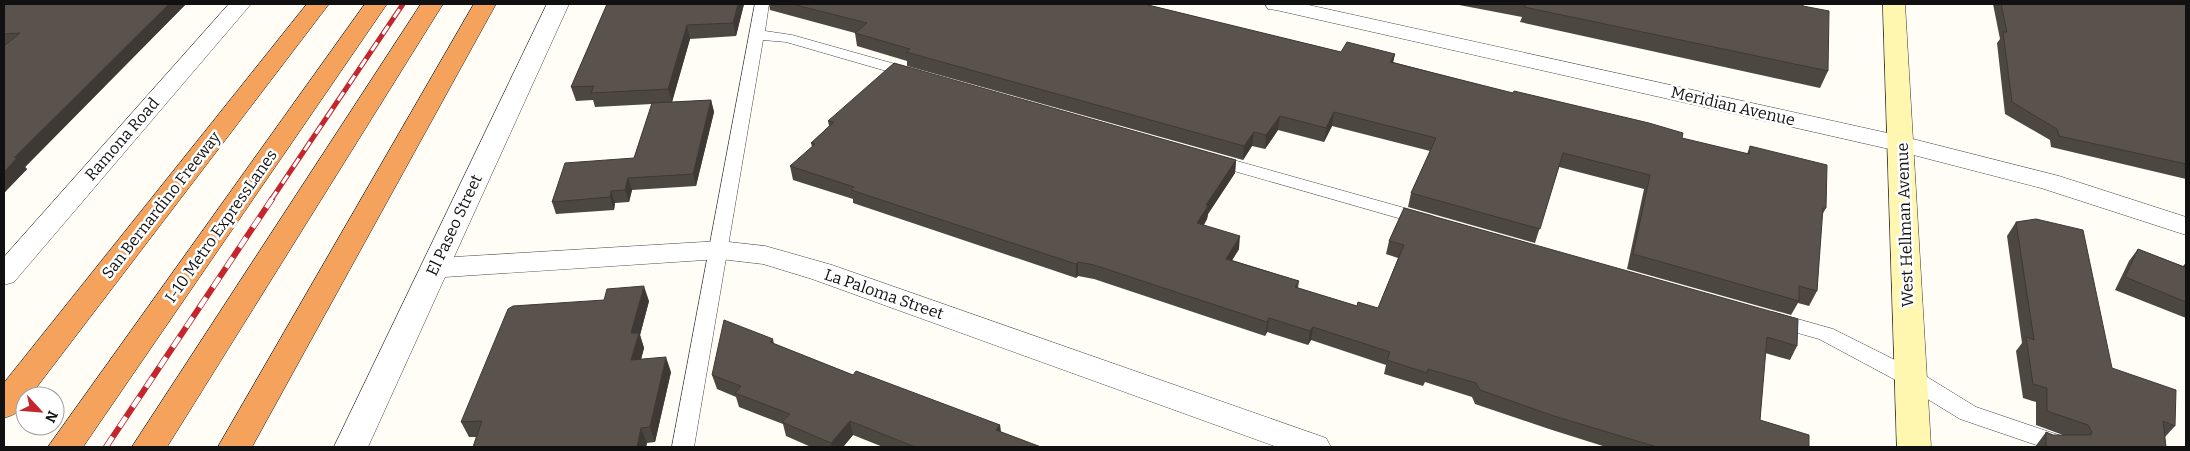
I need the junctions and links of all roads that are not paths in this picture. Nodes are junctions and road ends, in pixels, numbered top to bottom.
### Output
1 (240, 4) edge
2 (318, 4) edge
3 (376, 4) edge
4 (432, 4) edge
5 (484, 4) edge
6 (558, 4) edge
7 (762, 4) edge
8 (1276, 4) edge
9 (1894, 4) edge
10 (755, 35) junction
11 (930, 79) edge
12 (1901, 144) junction
13 (1197, 155) edge
14 (1445, 225) edge
15 (2186, 226) edge
16 (720, 250) junction
17 (434, 268) junction
18 (4, 275) edge
19 (1759, 315) edge
20 (1911, 378) junction
21 (4, 406) edge
22 (66, 447) edge
23 (149, 447) edge
24 (235, 447) edge
25 (351, 447) edge
26 (683, 447) edge
27 (1314, 447) edge
28 (1914, 447) edge
29 (2068, 447) edge

1 - 18 street, Ramona Road
2 - 21 highway, San Bernardino Freeway
3 - 22 highway, I-10 Metro ExpressLanes
4 - 23 highway
5 - 24 highway
6 - 17 street, El Paseo Street
7 - 10 lane
8 - 12 street, Meridian Avenue
9 - 12 street, West Hellman Avenue
10 - 11 lane
10 - 16 lane
12 - 15 street, Meridian Avenue
12 - 20 street, West Hellman Avenue
13 - 14 lane
16 - 17 street, La Paloma Street
16 - 26 lane
16 - 27 street, La Paloma Street
17 - 25 street, El Paseo Street
19 - 20 lane
20 - 28 street, West Hellman Avenue
20 - 29 lane

